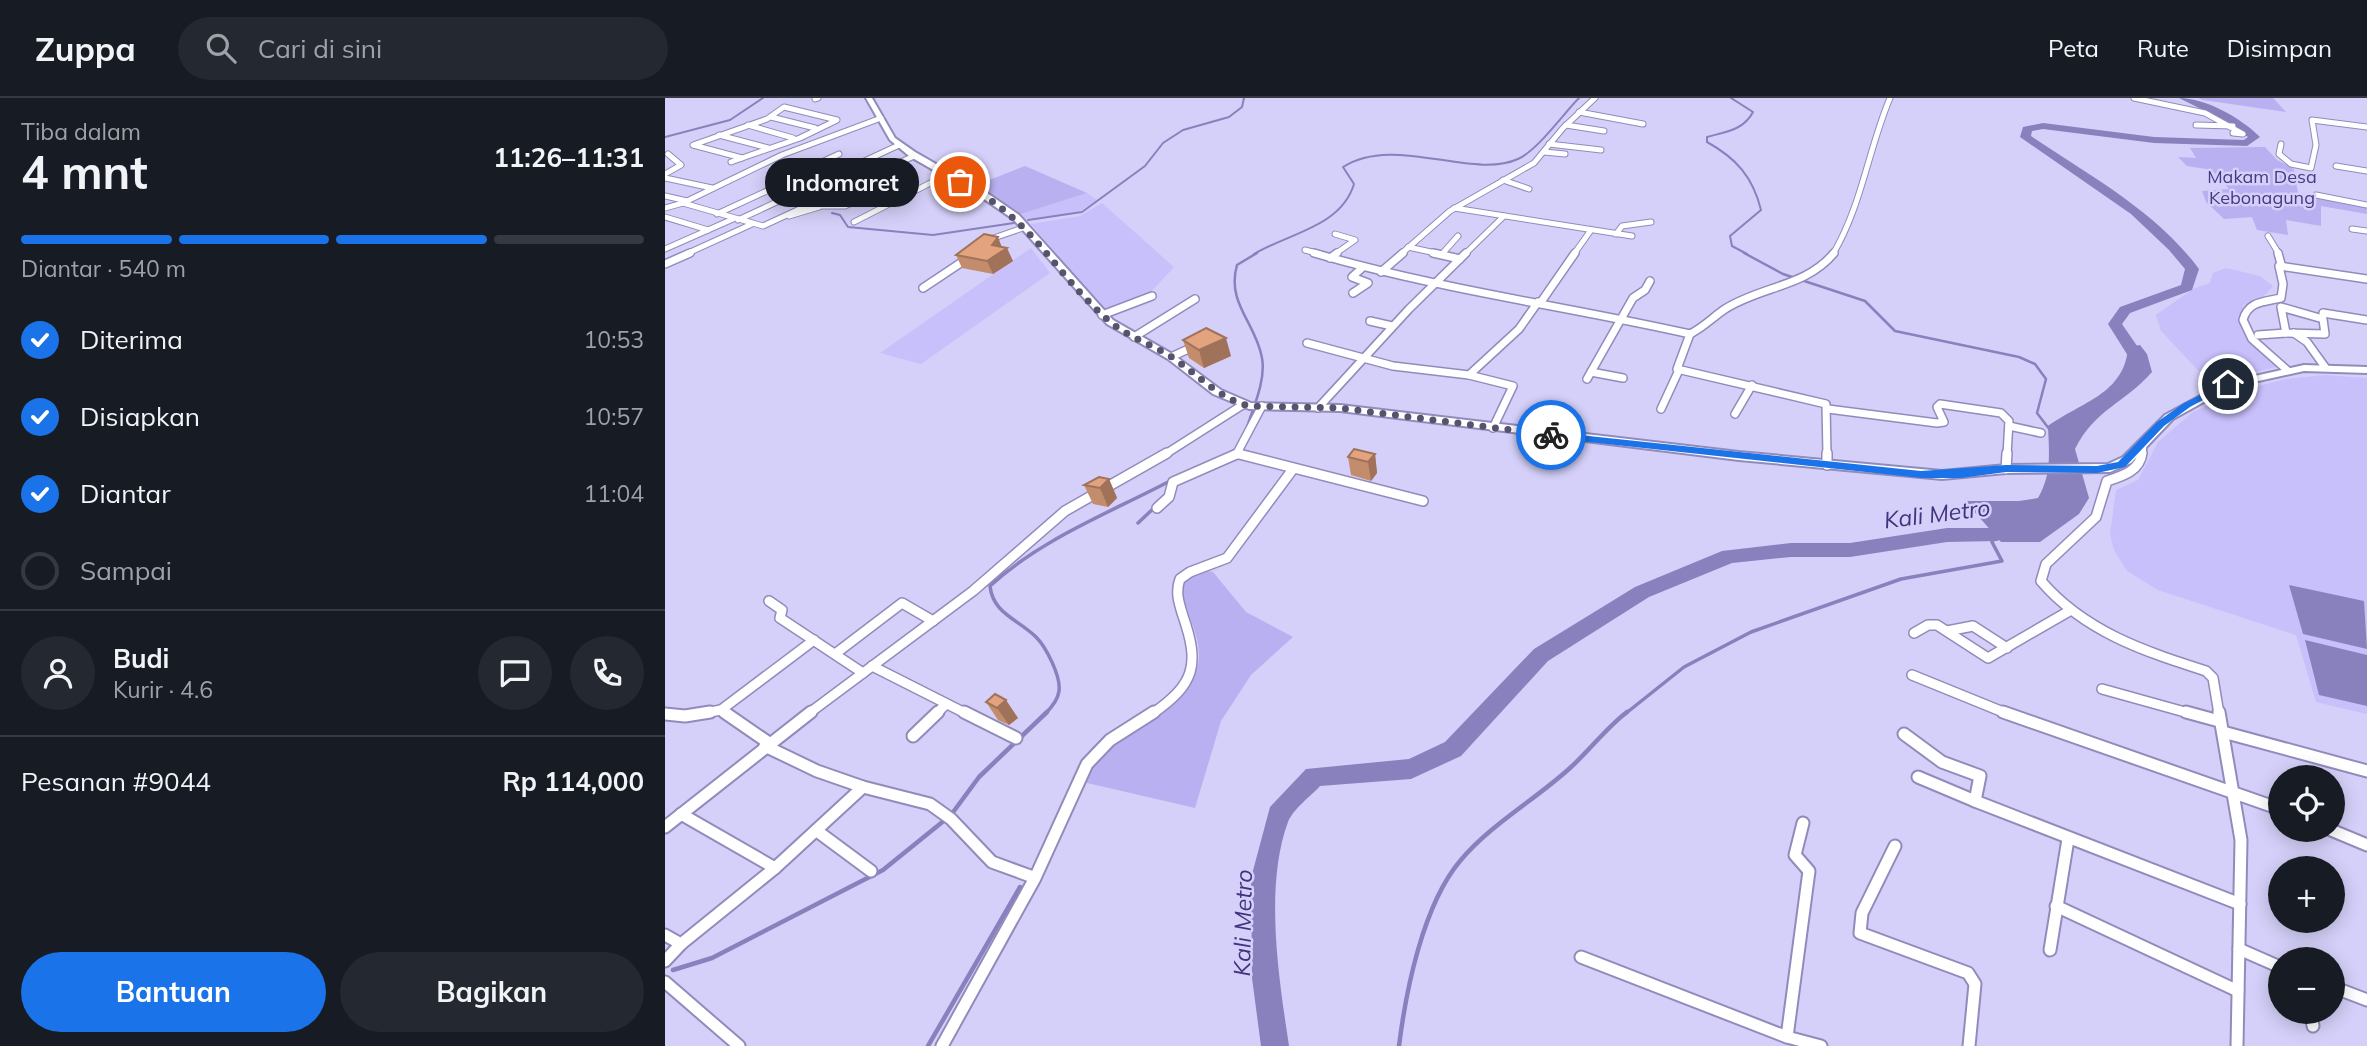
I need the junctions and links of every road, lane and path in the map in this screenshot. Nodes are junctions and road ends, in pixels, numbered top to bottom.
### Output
1 (869, 98) edge
2 (1595, 98) edge
3 (1890, 98) edge
4 (2134, 98) edge
5 (2183, 103) dead end
6 (2171, 104) junction
7 (1579, 112) junction
8 (771, 117) junction
9 (881, 118) junction
10 (1643, 124) dead end
11 (748, 125) junction
12 (1566, 125) junction
13 (2196, 125) dead end
14 (2234, 127) junction
15 (2367, 127) edge
16 (817, 128) junction
17 (1604, 131) dead end
18 (2234, 134) dead end
19 (719, 135) junction
20 (793, 138) junction
21 (1549, 144) junction
22 (2281, 144) dead end
23 (777, 145) junction
24 (899, 145) junction
25 (768, 148) junction
26 (795, 149) junction
27 (1601, 150) dead end
28 (1544, 152) junction
29 (668, 154) dead end
30 (839, 154) dead end
31 (913, 155) junction
32 (1565, 155) dead end
33 (742, 158) junction
34 (731, 162) dead end
35 (891, 165) junction
36 (2336, 166) dead end
37 (810, 171) junction
38 (2367, 171) edge
39 (946, 174) junction
40 (665, 176) edge
41 (829, 176) junction
42 (1503, 180) junction
43 (854, 182) junction
44 (712, 188) junction
45 (1529, 189) dead end
46 (665, 195) edge
47 (2316, 195) dead end
48 (685, 202) junction
49 (2367, 205) edge
50 (806, 206) junction
51 (820, 207) junction
52 (665, 208) edge
53 (1454, 208) junction
54 (717, 214) junction
55 (784, 216) junction
56 (1504, 216) junction
57 (665, 217) edge
58 (735, 219) junction
59 (854, 222) dead end
60 (1651, 222) dead end
61 (753, 225) junction
62 (1026, 227) junction
63 (2352, 229) dead end
64 (708, 230) junction
65 (1591, 230) junction
66 (2367, 231) edge
67 (1335, 234) dead end
68 (1616, 234) junction
69 (1458, 236) dead end
70 (1632, 236) dead end
71 (2268, 236) dead end
72 (1408, 247) junction
73 (665, 249) edge
74 (1305, 250) dead end
75 (1442, 254) junction
76 (1331, 258) junction
77 (1460, 259) junction
78 (665, 264) edge
79 (2281, 264) junction
80 (1362, 268) junction
81 (1381, 272) junction
82 (2367, 279) edge
83 (1650, 281) dead end
84 (1433, 284) junction
85 (923, 288) dead end
86 (1353, 293) dead end
87 (1152, 296) dead end
88 (1195, 299) dead end
89 (1539, 302) junction
90 (2323, 313) dead end
91 (1102, 315) junction
92 (1622, 318) junction
93 (2367, 320) edge
94 (1370, 321) dead end
95 (1392, 326) junction
96 (2290, 333) junction
97 (2306, 333) junction
98 (1690, 334) junction
99 (2258, 335) dead end
100 (1134, 337) junction
101 (1202, 342) edge
102 (2307, 342) junction
103 (1307, 343) dead end
104 (1171, 357) junction
105 (1363, 357) junction
106 (2325, 367) junction
107 (1679, 370) junction
108 (2287, 370) junction
109 (2367, 370) edge
110 (1469, 375) junction
111 (1623, 379) dead end
112 (1752, 385) junction
113 (1253, 406) junction
114 (1318, 408) junction
115 (1661, 409) dead end
116 (1828, 409) junction
117 (1735, 414) dead end
118 (2009, 426) junction
119 (1493, 428) junction
120 (2041, 433) dead end
121 (2143, 443) junction
122 (1239, 454) junction
123 (1827, 465) junction
124 (1293, 469) junction
125 (2006, 469) junction
126 (1423, 501) dead end
127 (1157, 508) dead end
128 (769, 601) dead end
129 (2071, 610) junction
130 (933, 621) junction
131 (1947, 631) junction
132 (1914, 633) dead end
133 (814, 640) junction
134 (2007, 648) junction
135 (835, 654) junction
136 (867, 669) junction
137 (1912, 676) dead end
138 (2102, 689) dead end
139 (946, 704) junction
140 (721, 710) junction
141 (666, 715) edge
142 (2221, 727) junction
143 (1903, 734) dead end
144 (912, 736) dead end
145 (1016, 738) dead end
146 (767, 744) junction
147 (2367, 771) edge
148 (1918, 777) dead end
149 (863, 787) junction
150 (2234, 790) junction
151 (1975, 802) junction
152 (2268, 804) edge
153 (681, 814) junction
154 (1803, 822) dead end
155 (665, 827) edge
156 (817, 831) junction
157 (2345, 836) edge
158 (2068, 839) junction
159 (2367, 845) edge
160 (1895, 846) dead end
161 (775, 868) junction
162 (871, 871) dead end
163 (1033, 877) junction
164 (2240, 904) junction
165 (2056, 905) junction
166 (665, 935) edge
167 (681, 944) junction
168 (2239, 949) junction
169 (2050, 950) dead end
170 (1581, 957) dead end
171 (665, 961) edge
172 (2268, 962) edge
173 (665, 982) edge
174 (2238, 990) junction
175 (2345, 992) edge
176 (2367, 1000) edge
177 (1793, 1041) edge
178 (739, 1046) edge
179 (942, 1046) edge
180 (1821, 1046) edge
181 (1969, 1046) edge
182 (2237, 1046) edge

1 - 9 main road
2 - 7 street
3 - 98 street
4 - 6 street
5 - 6 street
6 - 14 street
7 - 10 street
7 - 12 street
8 - 11 street
8 - 16 street
8 - 16 street
9 - 24 main road
9 - 26 street
11 - 19 street
11 - 20 street
12 - 17 street
12 - 21 street
13 - 14 street
14 - 18 street
15 - 22 street
16 - 20 street
19 - 25 street
19 - 33 street
20 - 23 street
21 - 27 street
21 - 28 street
23 - 25 street
23 - 26 street
24 - 31 main road
24 - 41 street
25 - 33 street
26 - 44 street
28 - 32 street
28 - 42 street
29 - 40 street
30 - 37 street
31 - 35 street
31 - 39 main road
33 - 34 street
35 - 43 street
35 - 51 street
36 - 38 street
37 - 41 street
37 - 54 street
39 - 59 street
39 - 62 main road
40 - 44 street
41 - 43 street
41 - 58 street
42 - 45 street
42 - 53 street
43 - 50 street
44 - 48 street
46 - 48 street
47 - 49 street
48 - 52 street
48 - 54 street
50 - 51 street
50 - 55 street
51 - 55 street
53 - 56 street
53 - 72 street
54 - 58 street
55 - 61 street
56 - 65 street
56 - 77 street
57 - 64 street
58 - 61 street
58 - 64 street
60 - 68 street
61 - 78 street
62 - 85 street
62 - 91 main road
63 - 66 street
64 - 73 street
65 - 68 street
65 - 89 street
67 - 76 street
68 - 70 street
69 - 75 street
71 - 79 street
72 - 75 street
72 - 81 street
74 - 76 street
75 - 77 street
76 - 80 street
77 - 84 street
79 - 82 street
79 - 108 street
80 - 81 street
80 - 86 street
81 - 84 street
83 - 92 street
84 - 89 street
84 - 95 street
87 - 91 street
88 - 100 street
89 - 92 street
89 - 110 street
90 - 93 street
91 - 100 main road
92 - 98 street
92 - 111 street
94 - 95 street
95 - 105 street
96 - 97 street
96 - 97 street
96 - 99 street
96 - 102 street
97 - 102 street
98 - 107 street
100 - 104 main road
101 - 104 street
102 - 106 street
103 - 105 street
104 - 113 main road
105 - 110 street
105 - 114 street
106 - 108 main road
106 - 109 main road
107 - 112 street
107 - 115 street
108 - 121 main road
110 - 119 street
112 - 116 street
112 - 117 street
113 - 114 main road
113 - 122 street
113 - 130 street
114 - 119 main road
116 - 118 street
116 - 123 street
118 - 120 street
118 - 125 street
119 - 123 main road
121 - 125 main road
121 - 129 street
122 - 124 street
122 - 127 street
123 - 125 main road
124 - 126 street
124 - 163 street
128 - 133 street
129 - 134 street
129 - 142 street
130 - 135 street
130 - 136 street
131 - 132 street
131 - 134 street
131 - 134 street
133 - 135 street
133 - 140 street
135 - 136 street
136 - 139 street
136 - 146 street
137 - 150 street
138 - 142 street
139 - 144 street
139 - 145 street
140 - 141 street
140 - 146 street
142 - 147 street
142 - 150 street
143 - 151 street
146 - 149 street
146 - 153 street
148 - 151 street
149 - 156 street
149 - 163 street
150 - 152 street
150 - 164 street
151 - 158 street
153 - 155 street
153 - 161 street
154 - 177 street
156 - 161 street
156 - 162 street
157 - 159 street
158 - 164 street
158 - 165 street
160 - 181 street
161 - 167 street
163 - 179 street
164 - 168 street
165 - 169 street
165 - 174 street
166 - 167 street
167 - 171 street
168 - 172 street
168 - 174 street
170 - 177 street
173 - 178 street
174 - 182 street
175 - 176 street
177 - 180 street

